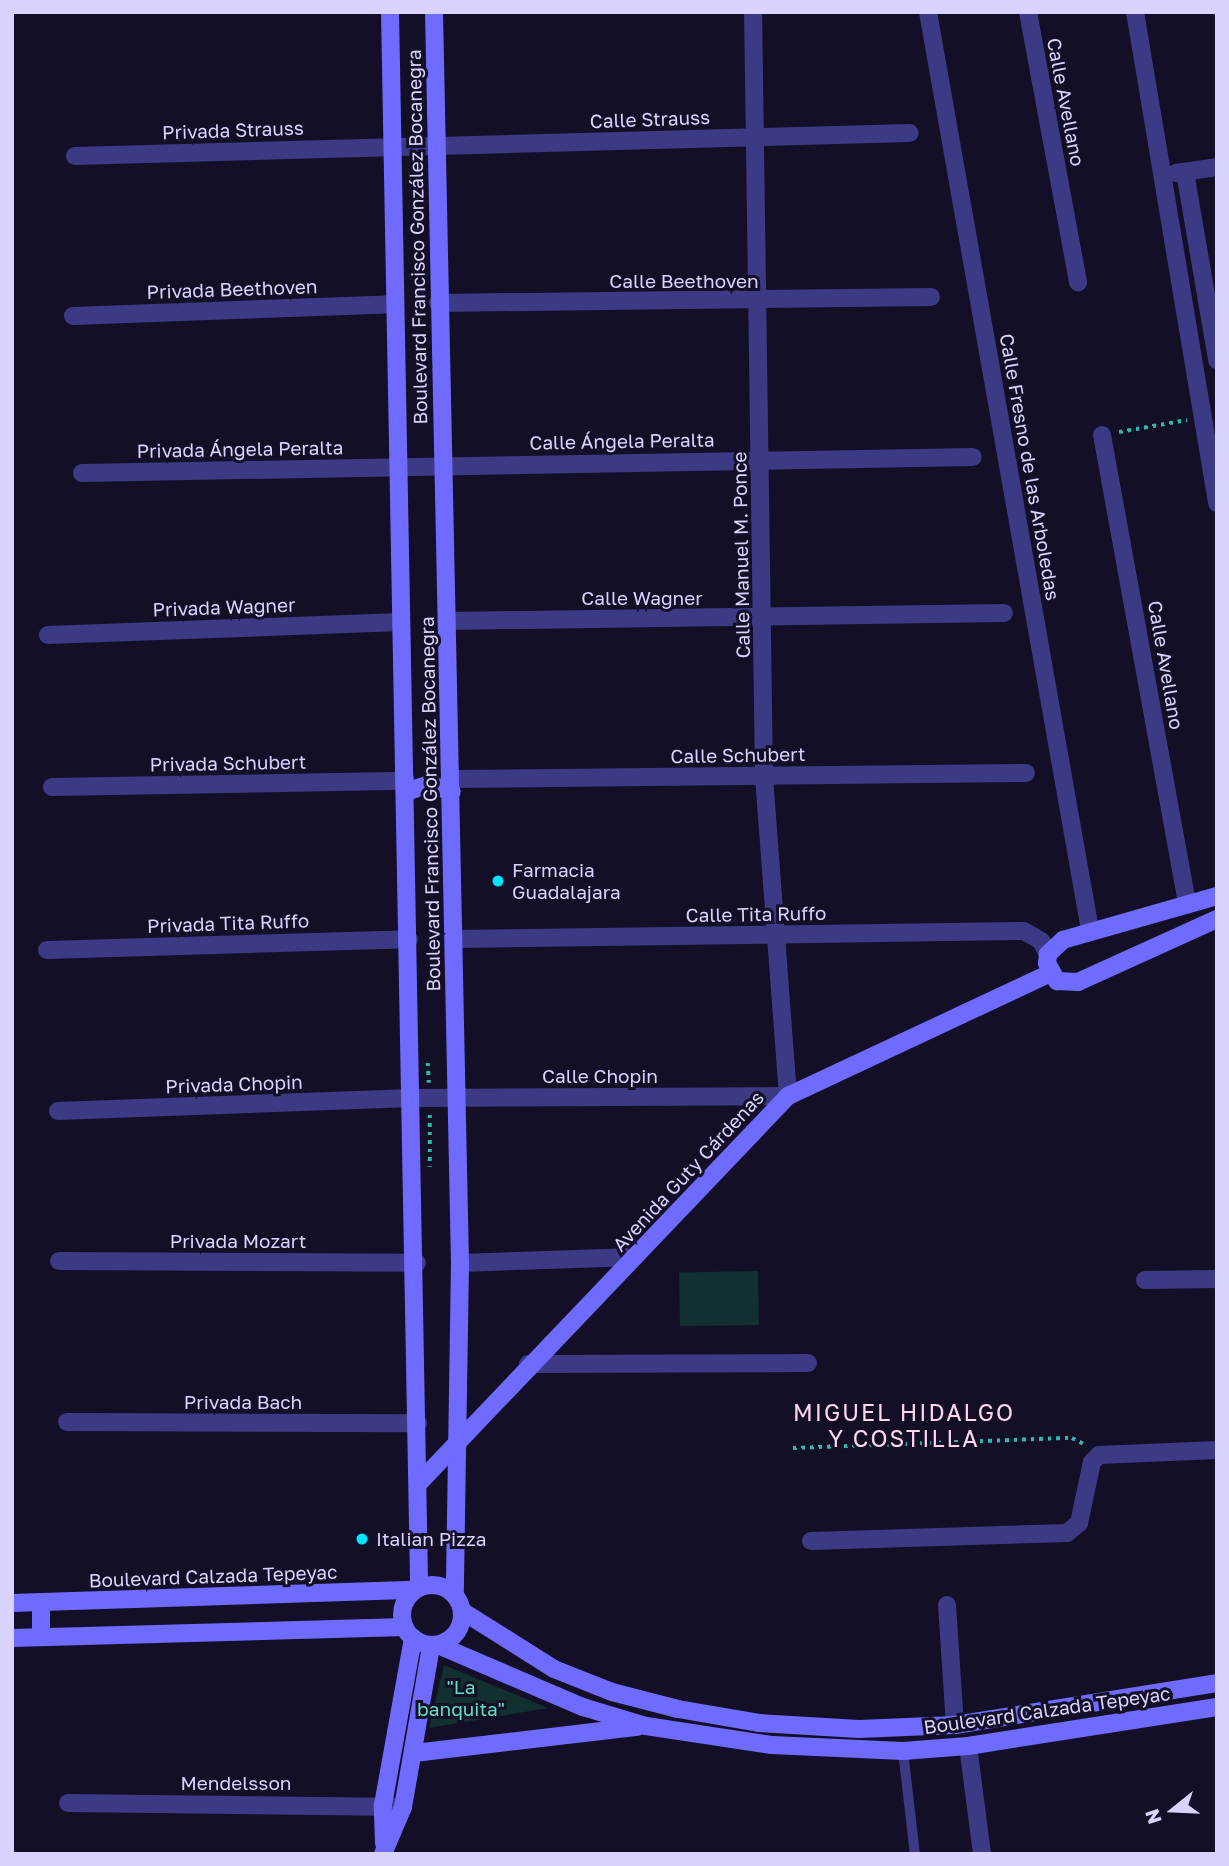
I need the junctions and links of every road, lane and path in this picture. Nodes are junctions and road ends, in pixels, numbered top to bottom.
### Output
1 (390, 12) edge
2 (434, 12) edge
3 (753, 12) edge
4 (928, 12) edge
5 (1028, 12) edge
6 (1135, 12) edge
7 (910, 133) dead end
8 (755, 137) junction
9 (436, 146) junction
10 (391, 147) junction
11 (75, 156) dead end
12 (1217, 167) edge
13 (1185, 172) junction
14 (1162, 175) junction
15 (1210, 277) edge
16 (1078, 282) dead end
17 (1177, 283) junction
18 (931, 297) dead end
19 (757, 302) junction
20 (438, 303) junction
21 (394, 304) junction
22 (73, 316) dead end
23 (1217, 360) edge
24 (1201, 417) junction
25 (1102, 435) joint
26 (973, 457) dead end
27 (760, 459) junction
28 (441, 466) junction
29 (398, 467) junction
30 (82, 473) dead end
31 (1217, 503) edge
32 (1004, 612) dead end
33 (764, 618) junction
34 (447, 621) junction
35 (400, 622) junction
36 (48, 635) dead end
37 (1026, 773) dead end
38 (764, 776) junction
39 (406, 786) junction
40 (451, 786) junction
41 (52, 787) dead end
42 (1217, 896) edge
43 (1187, 904) junction
44 (1217, 919) edge
45 (1090, 930) junction
46 (773, 934) junction
47 (409, 939) junction
48 (454, 939) junction
49 (47, 950) dead end
50 (1048, 954) junction
51 (1050, 973) junction
52 (788, 1096) junction
53 (412, 1098) junction
54 (458, 1098) junction
55 (58, 1111) dead end
56 (635, 1257) junction
57 (59, 1261) dead end
58 (417, 1263) junction
59 (460, 1263) junction
60 (1217, 1279) edge
61 (1145, 1280) dead end
62 (808, 1363) dead end
63 (528, 1364) junction
64 (67, 1422) dead end
65 (418, 1423) junction
66 (460, 1439) junction
67 (793, 1448) dead end
68 (1217, 1450) edge
69 (1104, 1454) junction
70 (418, 1483) junction
71 (811, 1541) dead end
72 (417, 1588) junction
73 (455, 1594) junction
74 (41, 1602) junction
75 (12, 1603) edge
76 (947, 1605) dead end
77 (463, 1611) junction
78 (409, 1633) junction
79 (41, 1637) junction
80 (12, 1638) edge
81 (435, 1645) junction
82 (1217, 1683) edge
83 (1217, 1707) edge
84 (955, 1725) junction
85 (646, 1726) junction
86 (968, 1746) junction
87 (903, 1751) junction
88 (414, 1753) junction
89 (68, 1803) dead end
90 (383, 1805) junction
91 (403, 1807) junction
92 (383, 1852) edge
93 (915, 1854) edge
94 (982, 1854) edge

1 - 10 main road, Boulevard Francisco González Bocanegra
2 - 9 main road, Boulevard Francisco González Bocanegra
3 - 8 street, Calle Manuel M. Ponce
4 - 45 street, Calle Fresno de las Arboledas
5 - 16 street, Calle Avellano
6 - 14 street
7 - 8 street, Calle Strauss
8 - 9 street, Calle Strauss
8 - 19 street, Calle Manuel M. Ponce
9 - 10 street, Calle Strauss
9 - 20 main road, Boulevard Francisco González Bocanegra
10 - 11 street, Privada Strauss
10 - 21 main road, Boulevard Francisco González Bocanegra
12 - 13 street
13 - 14 street
13 - 15 street
14 - 17 street
15 - 17 street
15 - 23 street
17 - 24 street
18 - 19 street, Calle Beethoven
19 - 20 street, Calle Beethoven
19 - 27 street, Calle Manuel M. Ponce
20 - 28 main road, Boulevard Francisco González Bocanegra
21 - 22 street, Privada Beethoven
21 - 29 main road, Boulevard Francisco González Bocanegra
24 - 25 path
24 - 31 street
25 - 43 street, Calle Avellano
26 - 27 street, Calle Ángela Peralta
27 - 28 street, Calle Ángela Peralta
27 - 33 street, Calle Manuel M. Ponce
28 - 29 street, Calle Ángela Peralta
28 - 34 main road, Boulevard Francisco González Bocanegra
29 - 30 street, Privada Ángela Peralta
29 - 35 main road, Boulevard Francisco González Bocanegra
32 - 33 street, Calle Wagner
33 - 34 street, Calle Wagner
33 - 38 street, Calle Manuel M. Ponce
34 - 40 main road, Boulevard Francisco González Bocanegra
35 - 36 street, Privada Wagner
35 - 39 main road, Boulevard Francisco González Bocanegra
37 - 38 street, Calle Schubert
38 - 40 street, Calle Schubert
38 - 46 street, Calle Manuel M. Ponce
39 - 40 main road
39 - 41 street, Privada Schubert
39 - 47 main road, Boulevard Francisco González Bocanegra
40 - 48 main road, Boulevard Francisco González Bocanegra
42 - 43 main road
43 - 45 main road
44 - 51 main road
45 - 50 main road
46 - 48 street, Calle Tita Ruffo
46 - 50 street, Calle Tita Ruffo
46 - 52 street, Calle Manuel M. Ponce
47 - 49 street, Privada Tita Ruffo
47 - 53 main road, Boulevard Francisco González Bocanegra
48 - 54 main road, Boulevard Francisco González Bocanegra
50 - 51 main road
51 - 52 main road, Avenida Guty Cárdenas
52 - 54 street, Calle Chopin
52 - 56 main road, Avenida Guty Cárdenas
53 - 54 street, Calle Chopin
53 - 55 street, Privada Chopin
53 - 58 main road, Boulevard Francisco González Bocanegra
54 - 59 main road, Boulevard Francisco González Bocanegra
56 - 59 street
56 - 63 main road, Avenida Guty Cárdenas
57 - 58 street, Privada Mozart
58 - 65 main road, Boulevard Francisco González Bocanegra
59 - 66 main road, Boulevard Francisco González Bocanegra
60 - 61 street
62 - 63 street
63 - 66 main road, Avenida Guty Cárdenas
64 - 65 street, Privada Bach
65 - 70 main road, Boulevard Francisco González Bocanegra
66 - 70 main road, Avenida Guty Cárdenas
66 - 73 main road, Boulevard Francisco González Bocanegra
67 - 69 path
68 - 69 street
69 - 71 street
70 - 72 main road, Boulevard Francisco González Bocanegra
72 - 73 main road
72 - 74 main road, Boulevard Calzada Tepeyac
72 - 78 main road
73 - 77 main road
74 - 75 main road, Boulevard Calzada Tepeyac
74 - 79 main road
76 - 84 street
77 - 81 main road
77 - 84 main road, Boulevard Calzada Tepeyac
78 - 79 main road
78 - 81 main road
78 - 90 main road
79 - 80 main road
81 - 85 main road, Boulevard Calzada Tepeyac
81 - 88 main road
82 - 84 main road, Boulevard Calzada Tepeyac
83 - 86 main road, Boulevard Calzada Tepeyac
85 - 87 main road, Boulevard Calzada Tepeyac
85 - 88 main road
86 - 87 main road, Boulevard Calzada Tepeyac
86 - 94 street
87 - 93 lane
88 - 91 main road
89 - 90 street, Mendelsson
90 - 91 street, Mendelsson
90 - 92 main road
91 - 92 main road

